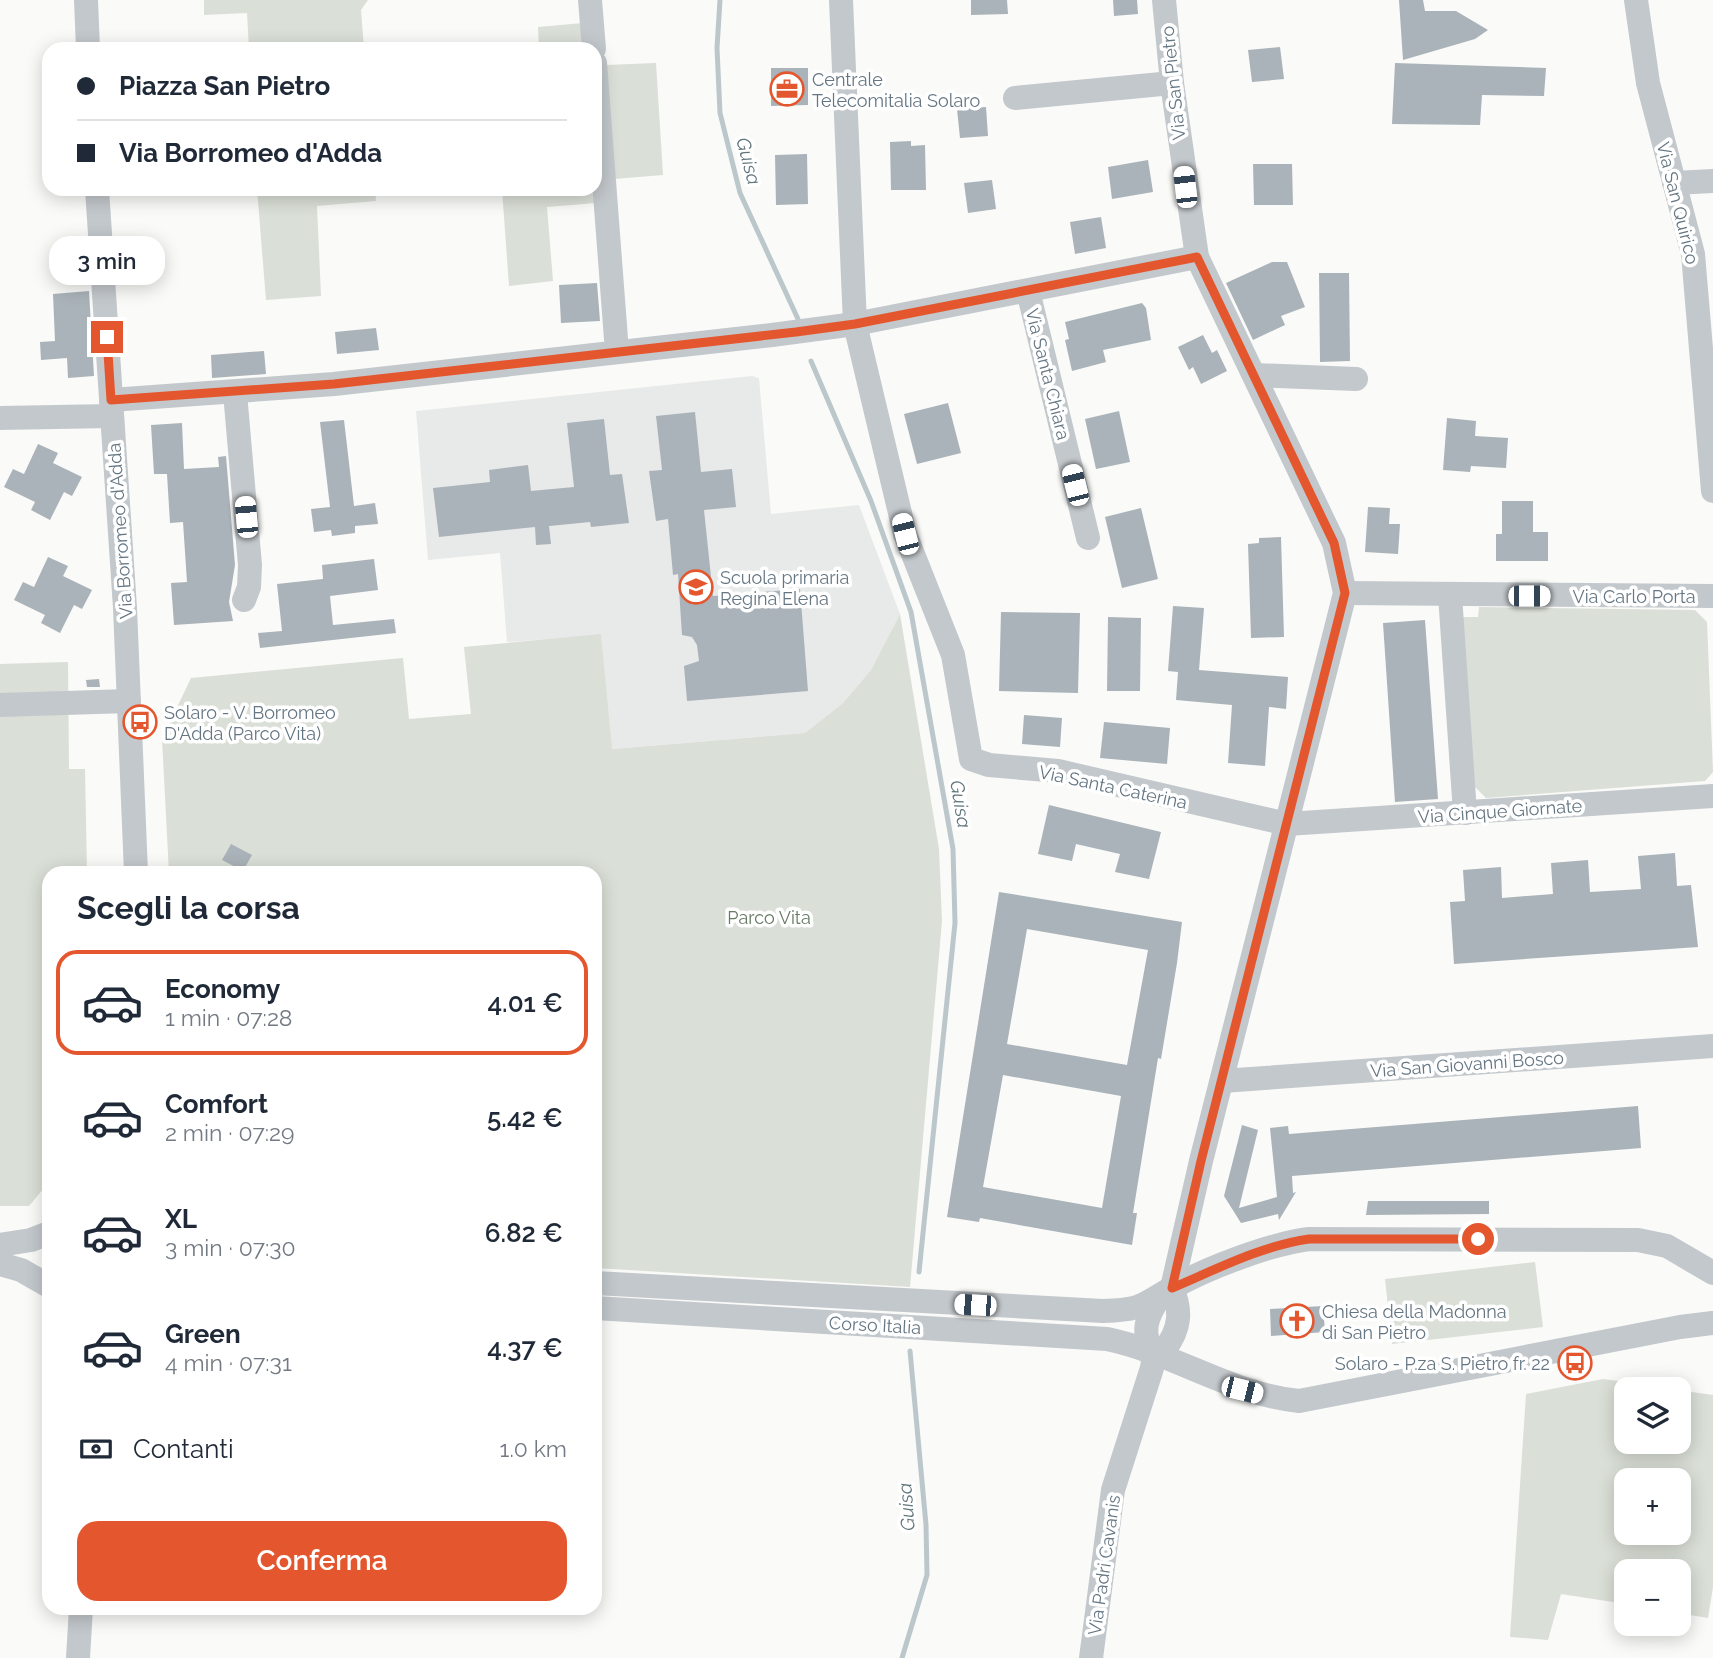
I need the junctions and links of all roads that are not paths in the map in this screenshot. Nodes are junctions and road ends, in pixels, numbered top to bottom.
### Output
1 (86, 0) edge
2 (590, 0) edge
3 (841, 0) edge
4 (1164, 0) edge
5 (1636, 0) edge
6 (88, 42) edge
7 (593, 42) edge
8 (1172, 83) junction
9 (1015, 98) dead end
10 (602, 155) edge
11 (1713, 181) edge
12 (1674, 183) junction
13 (97, 196) edge
14 (1197, 257) junction
15 (1028, 291) junction
16 (855, 324) junction
17 (617, 352) junction
18 (1254, 375) junction
19 (1356, 379) dead end
20 (1709, 386) edge
21 (235, 393) junction
22 (112, 408) junction
23 (0, 418) edge
24 (1713, 491) edge
25 (1088, 538) dead end
26 (1345, 593) junction
27 (1450, 595) junction
28 (1713, 597) edge
29 (244, 600) dead end
30 (129, 702) junction
31 (0, 705) edge
32 (1713, 796) edge
33 (1465, 813) junction
34 (1287, 824) junction
35 (136, 866) edge
36 (1713, 1046) edge
37 (1222, 1081) junction
38 (42, 1236) edge
39 (0, 1245) edge
40 (0, 1264) edge
41 (1713, 1273) edge
42 (42, 1282) edge
43 (602, 1283) edge
44 (1166, 1293) junction
45 (602, 1308) edge
46 (1713, 1323) edge
47 (1154, 1353) junction
48 (81, 1615) edge
49 (78, 1658) edge
50 (1091, 1658) edge

1 - 6 street
2 - 7 street
3 - 16 street, Via Santa Caterina
4 - 8 street, Via San Pietro
5 - 12 street, Via San Quirico
8 - 9 street
8 - 14 street, Via San Pietro
10 - 17 street
11 - 12 street
12 - 20 street, Via San Quirico
13 - 22 street, Via Borromeo d'Adda
14 - 15 street
14 - 18 street, Via San Pietro
15 - 16 street
15 - 25 street, Via Santa Chiara
16 - 17 street
16 - 34 street, Via Santa Caterina
17 - 21 street
18 - 19 street
18 - 26 street, Via San Pietro
20 - 24 street, Via San Quirico
21 - 22 street
21 - 29 street
22 - 23 street
22 - 30 street, Via Borromeo d'Adda
26 - 27 street, Via Carlo Porta
26 - 34 street, Via San Pietro
27 - 28 street, Via Carlo Porta
27 - 33 street
30 - 31 street
30 - 35 street, Via Borromeo d'Adda
32 - 33 street, Via Cinque Giornate
33 - 34 street, Via Cinque Giornate
34 - 37 street, Via San Pietro
36 - 37 street, Via San Giovanni Bosco
37 - 44 street, Via San Pietro
38 - 39 street
40 - 42 street
41 - 44 street
43 - 44 street, Corso Italia
44 - 47 street
45 - 47 street, Corso Italia
46 - 47 street, Corso Italia
47 - 50 street, Via Padri Cavanis
48 - 49 street

